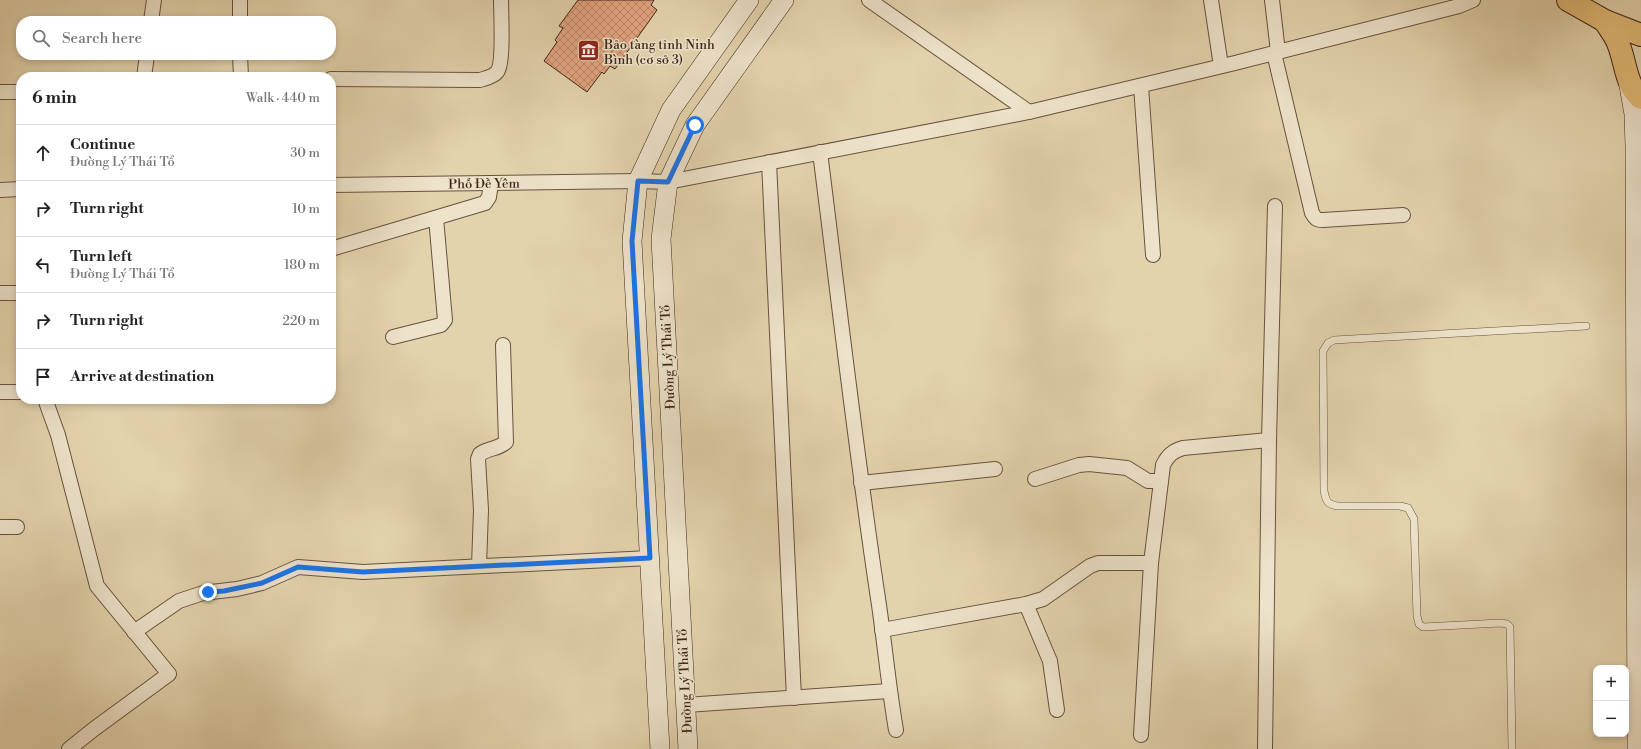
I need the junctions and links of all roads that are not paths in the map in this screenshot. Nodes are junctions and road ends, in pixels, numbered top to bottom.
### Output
1 (154, 0) edge
2 (240, 0) edge
3 (501, 0) edge
4 (750, 0) edge
5 (784, 0) edge
6 (869, 0) edge
7 (1211, 0) edge
8 (1272, 0) edge
9 (1473, 0) edge
10 (1568, 0) edge
11 (152, 16) edge
12 (240, 16) edge
13 (1605, 21) junction
14 (1641, 35) edge
15 (1641, 50) edge
16 (1276, 53) junction
17 (146, 60) edge
18 (240, 60) edge
19 (1221, 66) junction
20 (145, 72) edge
21 (241, 72) edge
22 (1627, 74) junction
23 (336, 79) edge
24 (1140, 86) junction
25 (0, 92) edge
26 (16, 92) edge
27 (1641, 98) edge
28 (1029, 112) junction
29 (820, 152) junction
30 (768, 162) junction
31 (638, 181) junction
32 (668, 182) junction
33 (491, 183) junction
34 (336, 185) edge
35 (16, 189) edge
36 (0, 190) edge
37 (1275, 206) dead end
38 (1403, 216) dead end
39 (436, 218) junction
40 (336, 248) edge
41 (1153, 255) dead end
42 (16, 292) edge
43 (0, 293) edge
44 (1586, 326) dead end
45 (393, 337) dead end
46 (503, 345) dead end
47 (0, 392) edge
48 (16, 392) edge
49 (47, 404) edge
50 (1269, 440) junction
51 (995, 469) dead end
52 (1035, 479) dead end
53 (1161, 481) junction
54 (861, 483) junction
55 (0, 527) edge
56 (17, 527) dead end
57 (650, 558) junction
58 (1151, 563) junction
59 (479, 566) junction
60 (1026, 604) junction
61 (882, 630) junction
62 (134, 632) junction
63 (889, 691) junction
64 (794, 698) junction
65 (686, 705) junction
66 (1057, 710) dead end
67 (896, 730) dead end
68 (1141, 735) dead end
69 (69, 749) edge
70 (660, 749) edge
71 (688, 749) edge
72 (1265, 749) edge
73 (1512, 749) edge
74 (1636, 749) edge

1 - 11 street
2 - 12 street
3 - 23 street
4 - 31 main road
5 - 32 main road, Đường Lý Thái Tổ
6 - 28 street
7 - 19 street
8 - 16 street
9 - 16 street, Phố Đề Yêm
10 - 13 main road
13 - 14 main road
13 - 22 main road
15 - 22 main road
16 - 19 street, Phố Đề Yêm
16 - 38 street
17 - 20 street
18 - 21 street
19 - 24 street, Phố Đề Yêm
22 - 27 main road
22 - 74 main road
24 - 28 street, Phố Đề Yêm
24 - 41 street
25 - 26 street
28 - 29 street, Phố Đề Yêm
29 - 30 street, Phố Đề Yêm
29 - 54 street
30 - 32 street, Phố Đề Yêm
30 - 64 street
31 - 32 street, Phố Đề Yêm
31 - 33 street, Phố Đề Yêm
31 - 57 main road
32 - 65 main road, Đường Lý Thái Tổ
33 - 34 street, Phố Đề Yêm
33 - 39 street
35 - 36 street
37 - 50 street
39 - 40 street
39 - 45 street
42 - 43 street
44 - 73 lane
46 - 59 street
47 - 48 street
49 - 62 street
50 - 53 street
50 - 72 street
51 - 54 street
52 - 53 street
53 - 58 street
54 - 61 street
55 - 56 street
57 - 59 street
57 - 70 main road
58 - 60 street
58 - 68 street
59 - 62 street
60 - 61 street
60 - 66 street
61 - 63 street
62 - 69 street
63 - 64 street
63 - 67 street
64 - 65 street
65 - 71 main road, Đường Lý Thái Tổ

